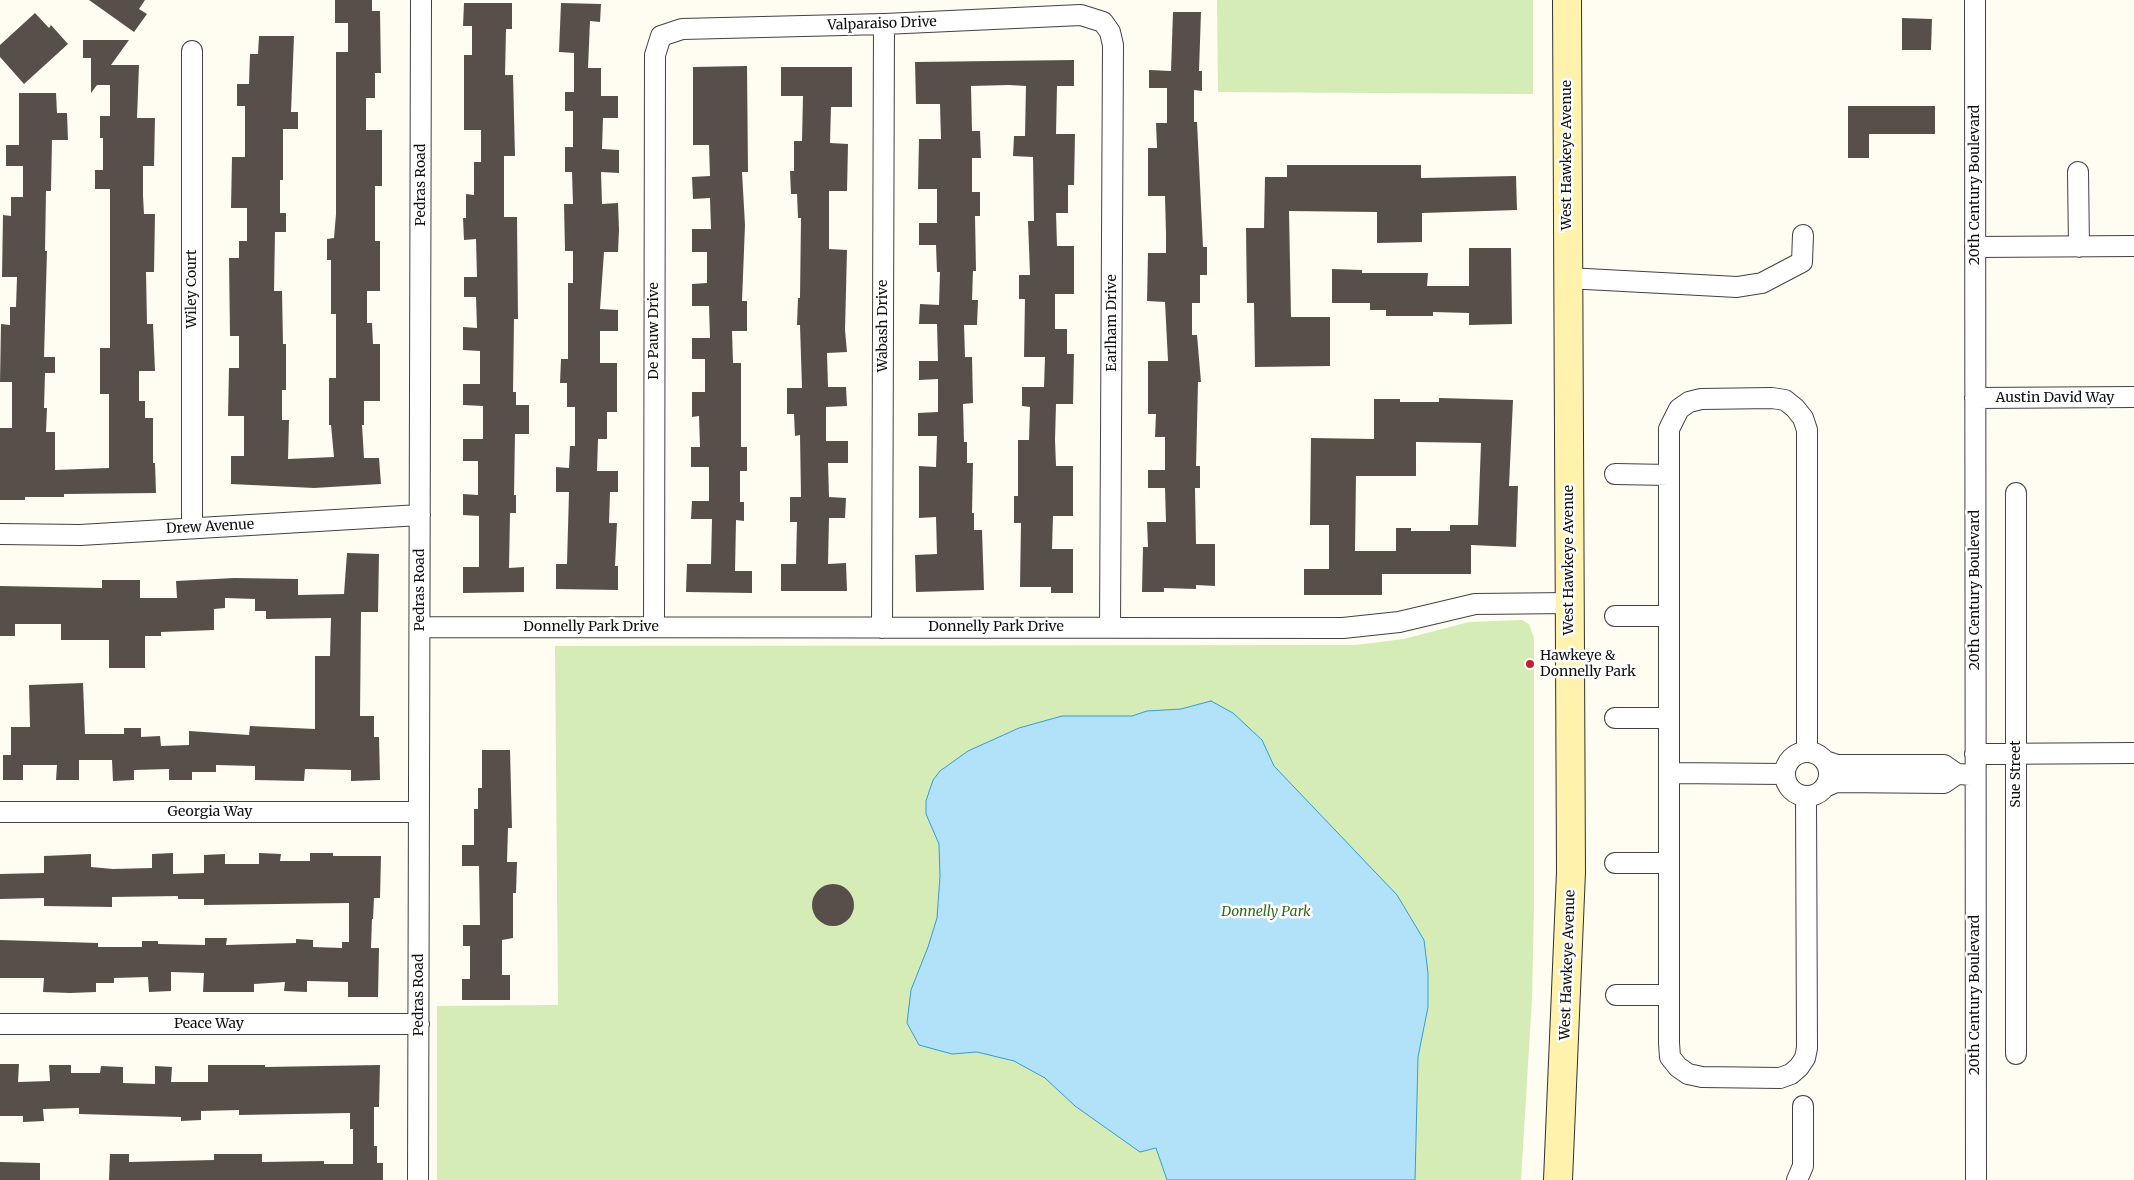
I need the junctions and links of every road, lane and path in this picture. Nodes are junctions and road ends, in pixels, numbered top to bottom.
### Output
1 (421, 0) edge
2 (1567, 0) edge
3 (1975, 0) edge
4 (1103, 22) joint
5 (884, 24) junction
6 (661, 36) joint
7 (192, 51) dead end
8 (2078, 172) dead end
9 (1803, 235) dead end
10 (2134, 246) edge
11 (1975, 247) junction
12 (2079, 247) junction
13 (1567, 278) junction
14 (2134, 397) edge
15 (1975, 398) junction
16 (1615, 474) dead end
17 (1669, 475) junction
18 (2016, 493) dead end
19 (420, 515) junction
20 (192, 528) junction
21 (0, 534) edge
22 (1569, 603) junction
23 (1615, 616) dead end
24 (1669, 616) junction
25 (420, 627) junction
26 (654, 627) junction
27 (1110, 627) junction
28 (882, 628) junction
29 (1615, 718) dead end
30 (1669, 718) junction
31 (1807, 752) junction
32 (2134, 753) edge
33 (1975, 754) junction
34 (2016, 754) junction
35 (1825, 761) junction
36 (1669, 773) junction
37 (1785, 774) junction
38 (1966, 774) junction
39 (1825, 787) junction
40 (1806, 796) junction
41 (0, 812) edge
42 (419, 812) junction
43 (1615, 863) dead end
44 (1669, 863) junction
45 (1616, 995) dead end
46 (1669, 995) junction
47 (0, 1024) edge
48 (419, 1024) junction
49 (2016, 1054) dead end
50 (1803, 1106) dead end
51 (1562, 1179) edge
52 (418, 1180) edge
53 (1797, 1180) edge
54 (1976, 1180) edge

1 - 19 street, Pedras Road
2 - 13 street, West Hawkeye Avenue
3 - 11 street, 20th Century Boulevard
4 - 5 street, Valparaiso Drive
4 - 27 street, Earlham Drive
5 - 6 street, Valparaiso Drive
5 - 28 street, Wabash Drive
6 - 26 street, De Pauw Drive
7 - 20 street, Wiley Court
8 - 12 street
9 - 13 street
10 - 12 street
11 - 12 street
11 - 15 street, 20th Century Boulevard
13 - 22 street, West Hawkeye Avenue
14 - 15 street, Austin David Way
15 - 33 street, 20th Century Boulevard
16 - 17 street
17 - 24 street
17 - 31 street
18 - 34 street, Sue Street
19 - 20 street, Drew Avenue
19 - 25 street, Pedras Road
20 - 21 street, Drew Avenue
22 - 27 street, Donnelly Park Drive
22 - 51 street, West Hawkeye Avenue
23 - 24 street
24 - 30 street
25 - 26 street, Donnelly Park Drive
25 - 42 street, Pedras Road
26 - 28 street, Donnelly Park Drive
27 - 28 street, Donnelly Park Drive
29 - 30 street
30 - 36 street
31 - 35 street
31 - 37 street
32 - 34 street
33 - 34 street
33 - 38 street, 20th Century Boulevard
34 - 49 street, Sue Street
35 - 38 street
35 - 39 street
36 - 37 street
36 - 44 street
37 - 40 street
38 - 39 street
38 - 54 street, 20th Century Boulevard
39 - 40 street
40 - 46 street
41 - 42 street, Georgia Way
42 - 48 street, Pedras Road
43 - 44 street
44 - 46 street
45 - 46 street
47 - 48 street, Peace Way
48 - 52 street, Pedras Road
50 - 53 street

